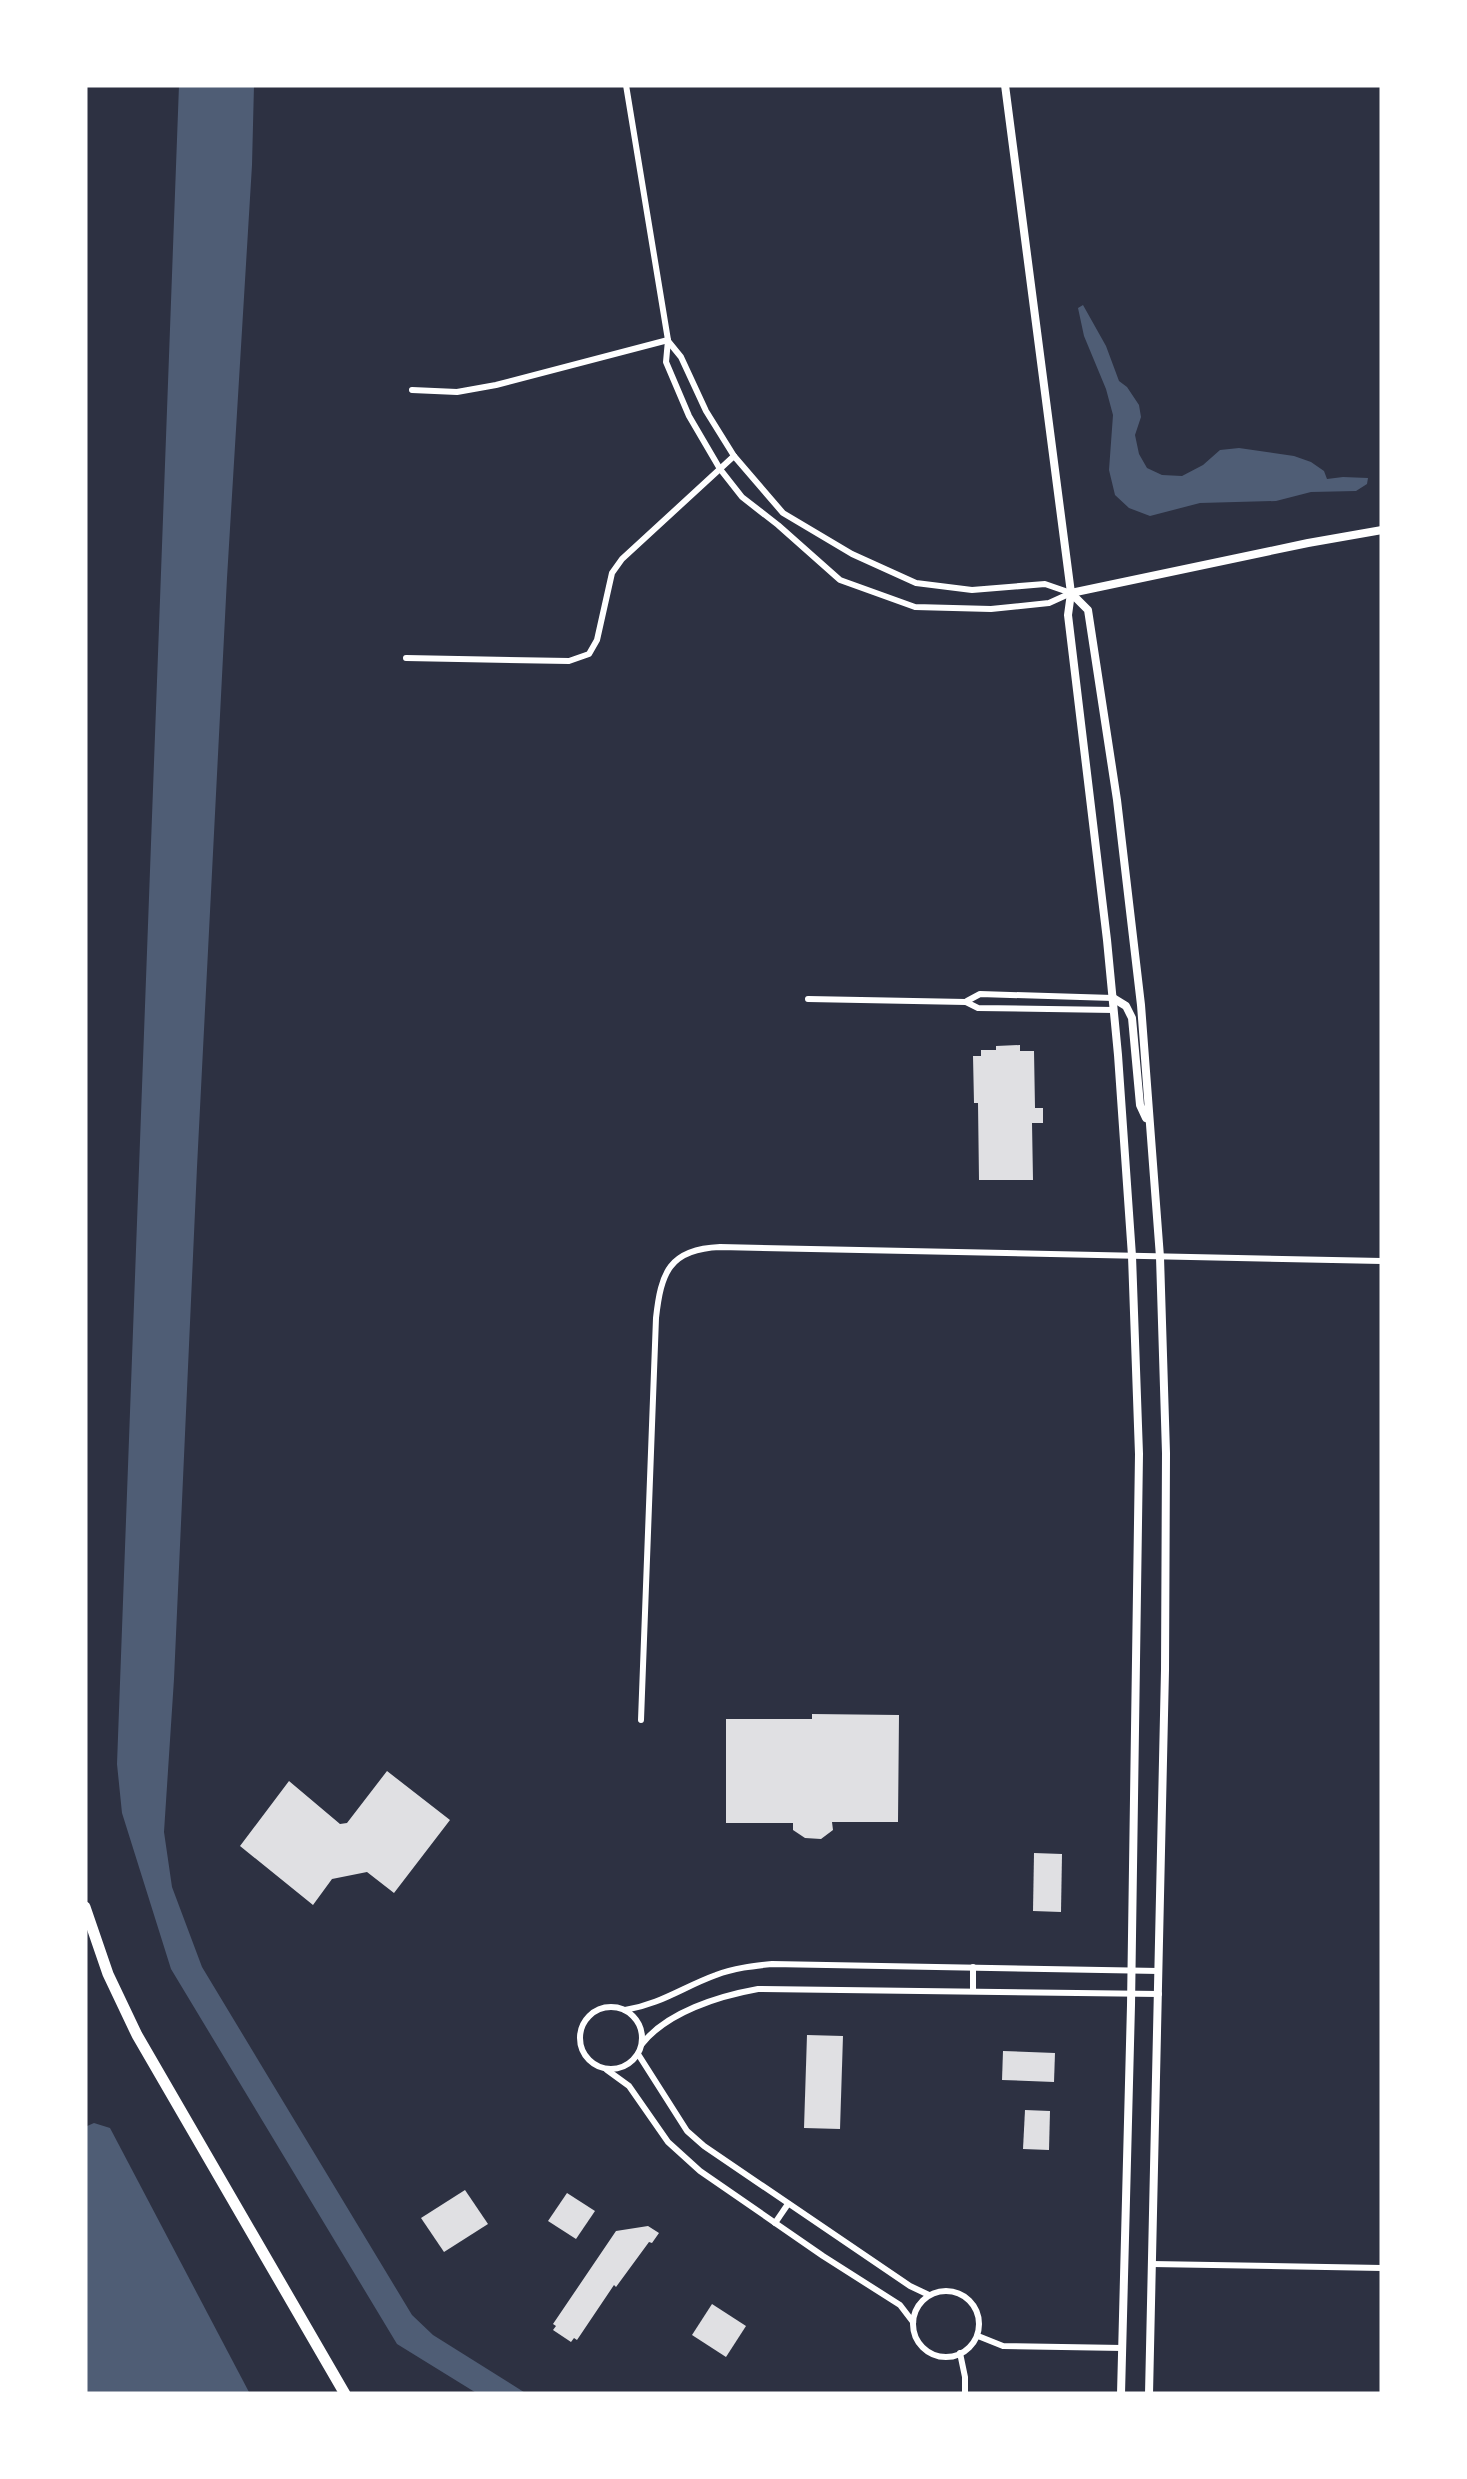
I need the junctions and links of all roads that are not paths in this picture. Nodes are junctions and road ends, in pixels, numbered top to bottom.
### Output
1 (626, 85) edge
2 (1005, 85) edge
3 (668, 340) junction
4 (412, 390) dead end
5 (734, 456) junction
6 (720, 469) junction
7 (1382, 530) edge
8 (1071, 593) junction
9 (406, 658) dead end
10 (1113, 998) junction
11 (808, 999) dead end
12 (966, 1002) junction
13 (1114, 1010) junction
14 (1150, 1127) junction
15 (1132, 1256) junction
16 (1160, 1256) junction
17 (1382, 1261) edge
18 (641, 1720) dead end
19 (85, 1907) edge
20 (973, 1967) junction
21 (1132, 1971) junction
22 (1159, 1972) junction
23 (973, 1990) junction
24 (1132, 1994) junction
25 (1158, 1994) junction
26 (625, 2010) junction
27 (642, 2044) junction
28 (638, 2054) junction
29 (607, 2070) junction
30 (788, 2204) junction
31 (775, 2223) junction
32 (1152, 2264) junction
33 (1382, 2268) edge
34 (929, 2295) junction
35 (913, 2322) junction
36 (978, 2336) junction
37 (1124, 2348) junction
38 (960, 2354) junction
39 (346, 2394) edge
40 (965, 2394) edge
41 (1122, 2394) edge
42 (1148, 2394) edge

1 - 3 street
2 - 8 street
3 - 4 street
3 - 5 street
3 - 6 street
5 - 6 street
5 - 8 street
6 - 8 street
6 - 9 street
7 - 8 street
8 - 10 street
8 - 14 street
10 - 12 street
10 - 13 street
10 - 14 street
11 - 12 street
12 - 13 street
13 - 15 street
14 - 16 street
15 - 16 street
15 - 18 street
15 - 21 street
16 - 17 street
16 - 22 street
19 - 39 highway
20 - 21 street
20 - 23 street
20 - 26 street
21 - 22 street
21 - 24 street
22 - 25 street
23 - 24 street
23 - 27 street
24 - 25 street
24 - 37 street
25 - 32 street
26 - 27 street
26 - 29 street
27 - 28 street
28 - 29 street
28 - 30 street
29 - 31 street
30 - 31 street
30 - 34 street
31 - 35 street
32 - 33 street
32 - 42 street
34 - 35 street
34 - 36 street
35 - 38 street
36 - 37 street
36 - 38 street
37 - 41 street
38 - 40 street

